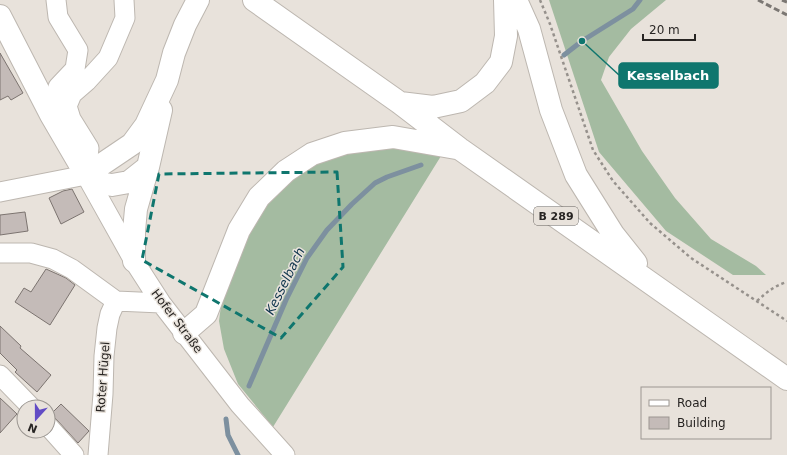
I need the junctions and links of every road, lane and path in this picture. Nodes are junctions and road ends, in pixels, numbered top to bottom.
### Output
1 (56, 0) edge
2 (124, 0) edge
3 (198, 0) edge
4 (505, 0) edge
5 (516, 0) edge
6 (540, 0) edge
7 (259, 3) edge
8 (0, 16) edge
9 (167, 80) junction
10 (400, 103) junction
11 (50, 115) junction
12 (460, 149) junction
13 (148, 167) junction
14 (86, 175) junction
15 (0, 192) edge
16 (0, 253) edge
17 (134, 261) junction
18 (787, 282) edge
19 (651, 283) junction
20 (116, 301) junction
21 (757, 301) junction
22 (161, 303) junction
23 (787, 321) edge
24 (184, 332) junction
25 (0, 375) edge
26 (787, 379) edge
27 (23, 399) edge
28 (56, 435) edge
29 (74, 455) edge
30 (98, 455) edge
31 (285, 455) edge

1 - 11 street
2 - 14 street
3 - 9 highway
4 - 10 highway
5 - 19 highway
6 - 21 path
7 - 10 highway, B 289
8 - 11 highway
9 - 13 highway
9 - 14 highway
10 - 12 highway, B 289
11 - 14 highway
12 - 19 highway, B 289
12 - 24 highway
13 - 14 highway
13 - 17 highway
14 - 15 street
14 - 17 street, Hofer Straße
16 - 20 street
17 - 22 street, Hofer Straße
18 - 21 path
19 - 26 highway, B 289
20 - 22 street
20 - 30 street, Roter Hügel
21 - 23 path
22 - 24 street, Hofer Straße
24 - 31 street, Hofer Straße
25 - 27 street
28 - 29 street

